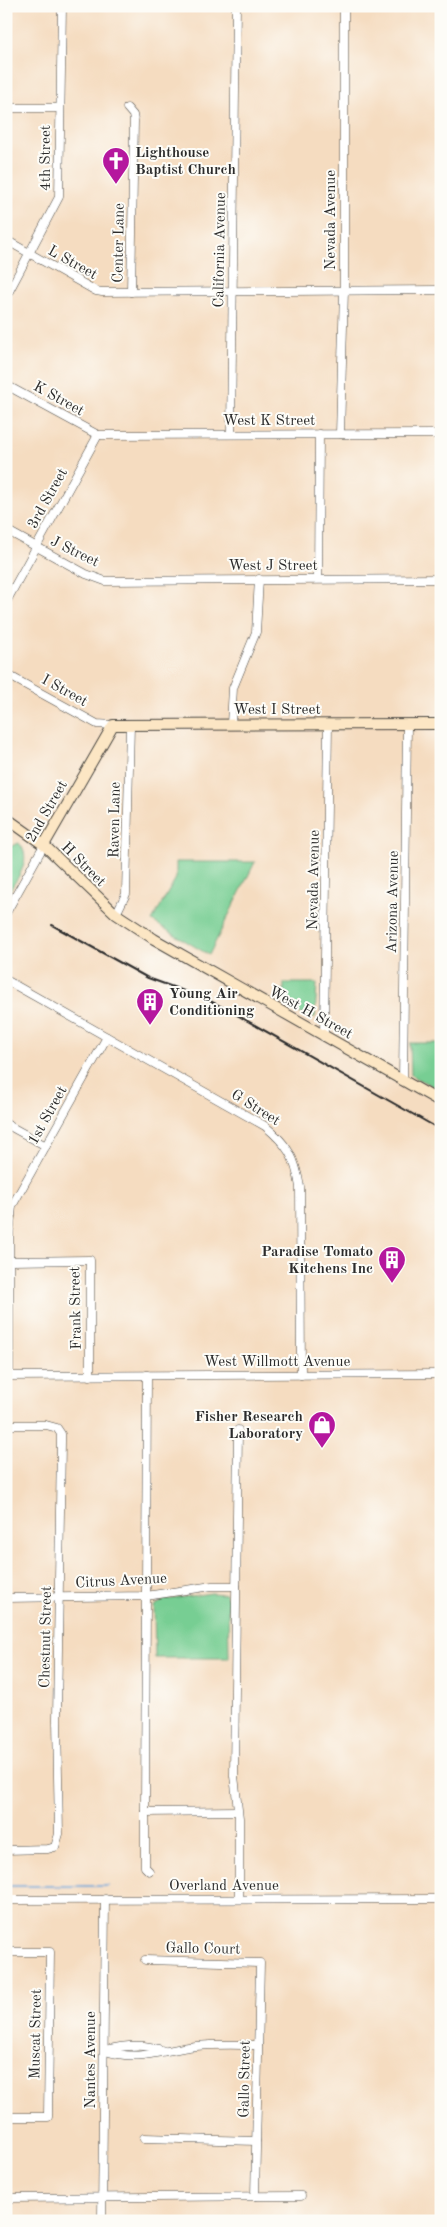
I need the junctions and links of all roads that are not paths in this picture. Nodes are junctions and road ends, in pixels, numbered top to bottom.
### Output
1 (62, 6) edge
2 (236, 6) edge
3 (344, 6) edge
4 (6, 108) edge
5 (59, 108) junction
6 (127, 108) dead end
7 (6, 240) edge
8 (30, 254) junction
9 (344, 290) junction
10 (441, 290) edge
11 (233, 291) junction
12 (131, 292) junction
13 (6, 297) edge
14 (6, 385) edge
15 (231, 434) junction
16 (318, 434) junction
17 (340, 434) junction
18 (441, 434) edge
19 (98, 435) junction
20 (6, 530) edge
21 (36, 548) junction
22 (259, 579) junction
23 (318, 579) junction
24 (441, 579) edge
25 (105, 581) joint
26 (6, 602) edge
27 (6, 674) edge
28 (231, 724) junction
29 (328, 724) junction
30 (407, 724) junction
31 (441, 724) edge
32 (113, 725) junction
33 (130, 725) junction
34 (6, 818) edge
35 (44, 845) junction
36 (6, 913) edge
37 (116, 914) junction
38 (6, 980) edge
39 (107, 1037) junction
40 (324, 1037) junction
41 (403, 1081) junction
42 (441, 1102) edge
43 (6, 1124) edge
44 (46, 1146) junction
45 (9, 1261) junction
46 (441, 1374) edge
47 (147, 1375) junction
48 (301, 1375) junction
49 (8, 1376) edge
50 (90, 1376) junction
51 (6, 1425) edge
52 (238, 1430) dead end
53 (236, 1586) junction
54 (146, 1596) junction
55 (59, 1597) junction
56 (6, 1598) edge
57 (145, 1812) junction
58 (237, 1812) junction
59 (6, 1850) edge
60 (149, 1871) dead end
61 (239, 1898) junction
62 (441, 1898) edge
63 (105, 1899) junction
64 (6, 1900) edge
65 (6, 1952) edge
66 (145, 1960) dead end
67 (260, 1963) joint
68 (258, 2045) junction
69 (105, 2051) junction
70 (6, 2117) edge
71 (144, 2138) dead end
72 (256, 2141) junction
73 (255, 2196) junction
74 (301, 2196) dead end
75 (6, 2198) edge
76 (102, 2198) junction
77 (102, 2221) edge

1 - 5 street, 4th Street
2 - 11 street, California Avenue
3 - 9 street, Nevada Avenue
4 - 5 street
5 - 8 street, 4th Street
6 - 12 street, Center Lane
7 - 8 street, L Street
8 - 12 street, L Street
8 - 13 street, 4th Street
9 - 10 street, L Street
9 - 11 street, L Street
9 - 17 street, Nevada Avenue
11 - 12 street, L Street
11 - 15 street, California Avenue
14 - 19 street, K Street
15 - 16 street, West K Street
15 - 19 street, West K Street
16 - 17 street, West K Street
16 - 23 street
17 - 18 street, West K Street
19 - 21 street, 3rd Street
20 - 21 street, J Street
21 - 25 street, J Street
21 - 26 street, 3rd Street
22 - 23 street, West J Street
22 - 25 street, West J Street
22 - 28 street
23 - 24 street, West J Street
27 - 32 street, I Street
28 - 29 street, West I Street
28 - 33 street, West I Street
29 - 30 street, West I Street
29 - 40 street, Nevada Avenue
30 - 31 street, West I Street
30 - 41 street, Arizona Avenue
32 - 33 street, West I Street
32 - 35 street, 2nd Street
33 - 37 street, Raven Lane
34 - 35 street, H Street
35 - 36 street, 2nd Street
35 - 37 street, H Street
37 - 40 street, West H Street
38 - 39 street, G Street
39 - 44 street, 1st Street
39 - 48 street, G Street
40 - 41 street, West H Street
41 - 42 street, West H Street
43 - 44 street
44 - 45 street, 1st Street
45 - 49 street
45 - 50 street, Frank Street
46 - 48 street, West Willmott Avenue
47 - 48 street, West Willmott Avenue
47 - 50 street, West Willmott Avenue
47 - 54 street
49 - 50 street, West Willmott Avenue
51 - 55 street, Chestnut Street
52 - 53 street
53 - 54 street, Citrus Avenue
53 - 58 street
54 - 55 street, Citrus Avenue
54 - 57 street
55 - 56 street, Citrus Avenue
55 - 59 street, Chestnut Street
57 - 58 street
57 - 60 street
58 - 61 street
61 - 62 street, Overland Avenue
61 - 63 street, Overland Avenue
63 - 64 street, Overland Avenue
63 - 69 street, Nantes Avenue
65 - 70 street, Muscat Street
66 - 67 street, Gallo Court
67 - 68 street, Gallo Street
68 - 69 street
68 - 72 street, Gallo Street
69 - 76 street, Nantes Avenue
71 - 72 street
72 - 73 street, Gallo Street
73 - 74 street
73 - 76 street
75 - 76 street
76 - 77 street, Nantes Avenue

